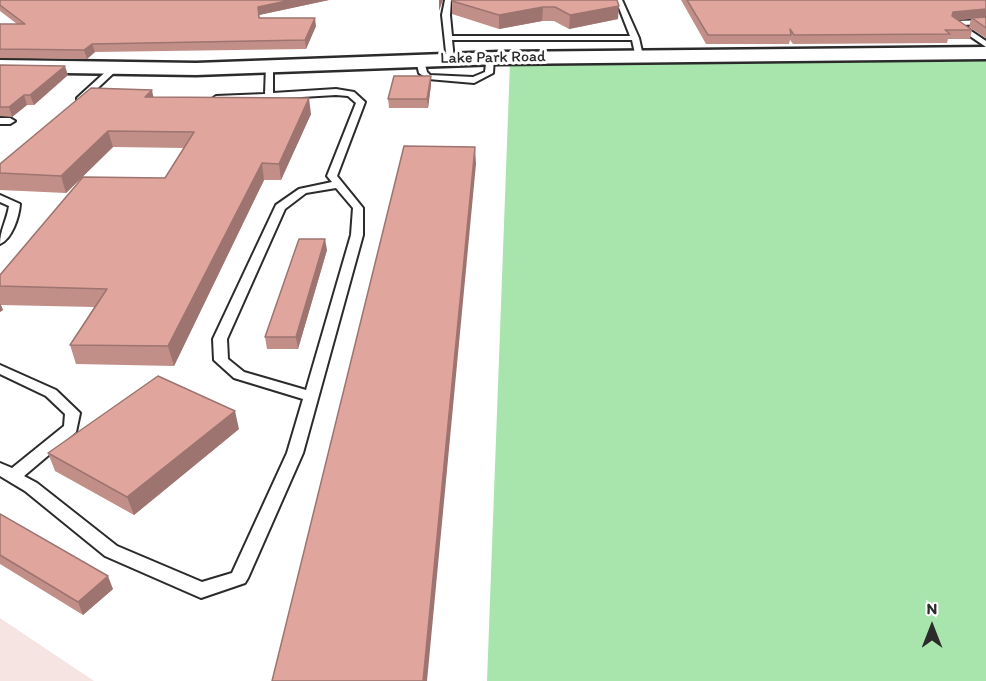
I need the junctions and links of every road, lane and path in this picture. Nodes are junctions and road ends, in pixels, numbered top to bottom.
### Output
1 (448, 0) edge
2 (619, 0) edge
3 (986, 22) edge
4 (448, 38) junction
5 (637, 47) junction
6 (986, 47) edge
7 (489, 58) junction
8 (450, 59) junction
9 (420, 60) junction
10 (0, 66) edge
11 (269, 67) junction
12 (115, 68) junction
13 (269, 95) junction
14 (85, 97) junction
15 (97, 97) edge
16 (203, 99) edge
17 (76, 104) edge
18 (339, 184) junction
19 (0, 198) edge
20 (0, 241) edge
21 (0, 369) edge
22 (311, 396) junction
23 (6, 473) edge

1 - 4 lane
2 - 5 lane
3 - 6 lane
4 - 5 lane
4 - 8 lane
5 - 6 main road, Lake Park Road
5 - 7 main road, Lake Park Road
7 - 8 main road, Lake Park Road
7 - 9 lane
8 - 9 main road, Lake Park Road
9 - 11 main road, Lake Park Road
10 - 12 main road, Lake Park Road
11 - 12 main road, Lake Park Road
11 - 13 lane
12 - 14 lane
13 - 16 lane
13 - 18 lane
14 - 15 lane
14 - 17 lane
18 - 22 lane
18 - 22 lane
19 - 20 lane
21 - 23 lane
22 - 23 lane

